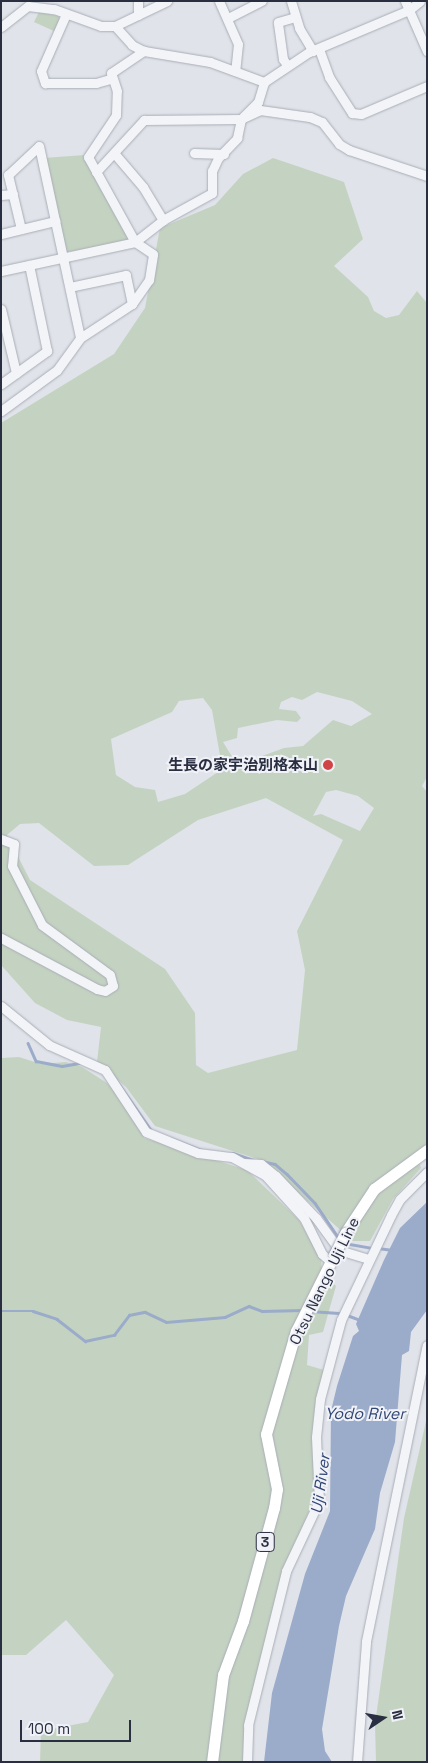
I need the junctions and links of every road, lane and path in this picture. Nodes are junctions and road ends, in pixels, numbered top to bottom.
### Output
1 (138, 1) edge
2 (166, 1) edge
3 (219, 1) edge
4 (262, 1) edge
5 (291, 1) edge
6 (420, 1) edge
7 (407, 6) edge
8 (66, 14) junction
9 (138, 15) junction
10 (295, 16) junction
11 (228, 18) junction
12 (115, 26) junction
13 (1, 27) edge
14 (316, 50) junction
15 (144, 51) junction
16 (427, 51) edge
17 (287, 65) junction
18 (235, 71) junction
19 (110, 79) junction
20 (264, 82) junction
21 (427, 86) edge
22 (242, 119) junction
23 (114, 153) junction
24 (194, 153) dead end
25 (224, 154) junction
26 (96, 172) junction
27 (5, 173) edge
28 (427, 176) edge
29 (13, 194) junction
30 (1, 195) edge
31 (162, 220) junction
32 (55, 221) junction
33 (21, 229) junction
34 (1, 234) edge
35 (134, 242) junction
36 (63, 257) junction
37 (28, 265) junction
38 (1, 270) edge
39 (70, 287) junction
40 (132, 304) junction
41 (1, 309) edge
42 (80, 338) junction
43 (16, 373) junction
44 (1, 384) edge
45 (1, 411) edge
46 (1, 839) edge
47 (1, 938) edge
48 (1, 1006) edge
49 (427, 1150) edge
50 (244, 1163) junction
51 (427, 1172) edge
52 (370, 1256) junction
53 (332, 1258) junction
54 (427, 1345) edge
55 (212, 1762) edge
56 (247, 1762) edge
57 (357, 1762) edge

1 - 9 street
2 - 9 street
3 - 11 street
4 - 11 street
5 - 10 street
6 - 7 street
7 - 14 street
7 - 16 street
8 - 12 street
8 - 13 street
8 - 19 street
9 - 12 street
10 - 14 street
10 - 17 street
11 - 18 street
12 - 15 street
14 - 17 street
14 - 21 street
15 - 18 street
15 - 19 street
17 - 20 street
18 - 20 street
19 - 26 street
20 - 22 street
22 - 23 street
22 - 25 street
22 - 28 street
23 - 26 street
23 - 31 street
24 - 25 street
25 - 31 street
26 - 35 street
27 - 29 street
27 - 32 street
29 - 30 street
29 - 33 street
31 - 35 street
32 - 33 street
32 - 36 street
33 - 34 street
35 - 36 street
35 - 40 street
36 - 37 street
36 - 39 street
37 - 38 street
37 - 43 street
39 - 40 street
39 - 42 street
40 - 42 street
41 - 43 street
42 - 45 street
43 - 44 street
46 - 47 street
48 - 50 street
49 - 53 main road, Otsu Nango Uji Line / 3, bridge
50 - 52 street
50 - 53 street
51 - 52 street
52 - 56 street
53 - 55 main road, Otsu Nango Uji Line / 3
54 - 57 street

